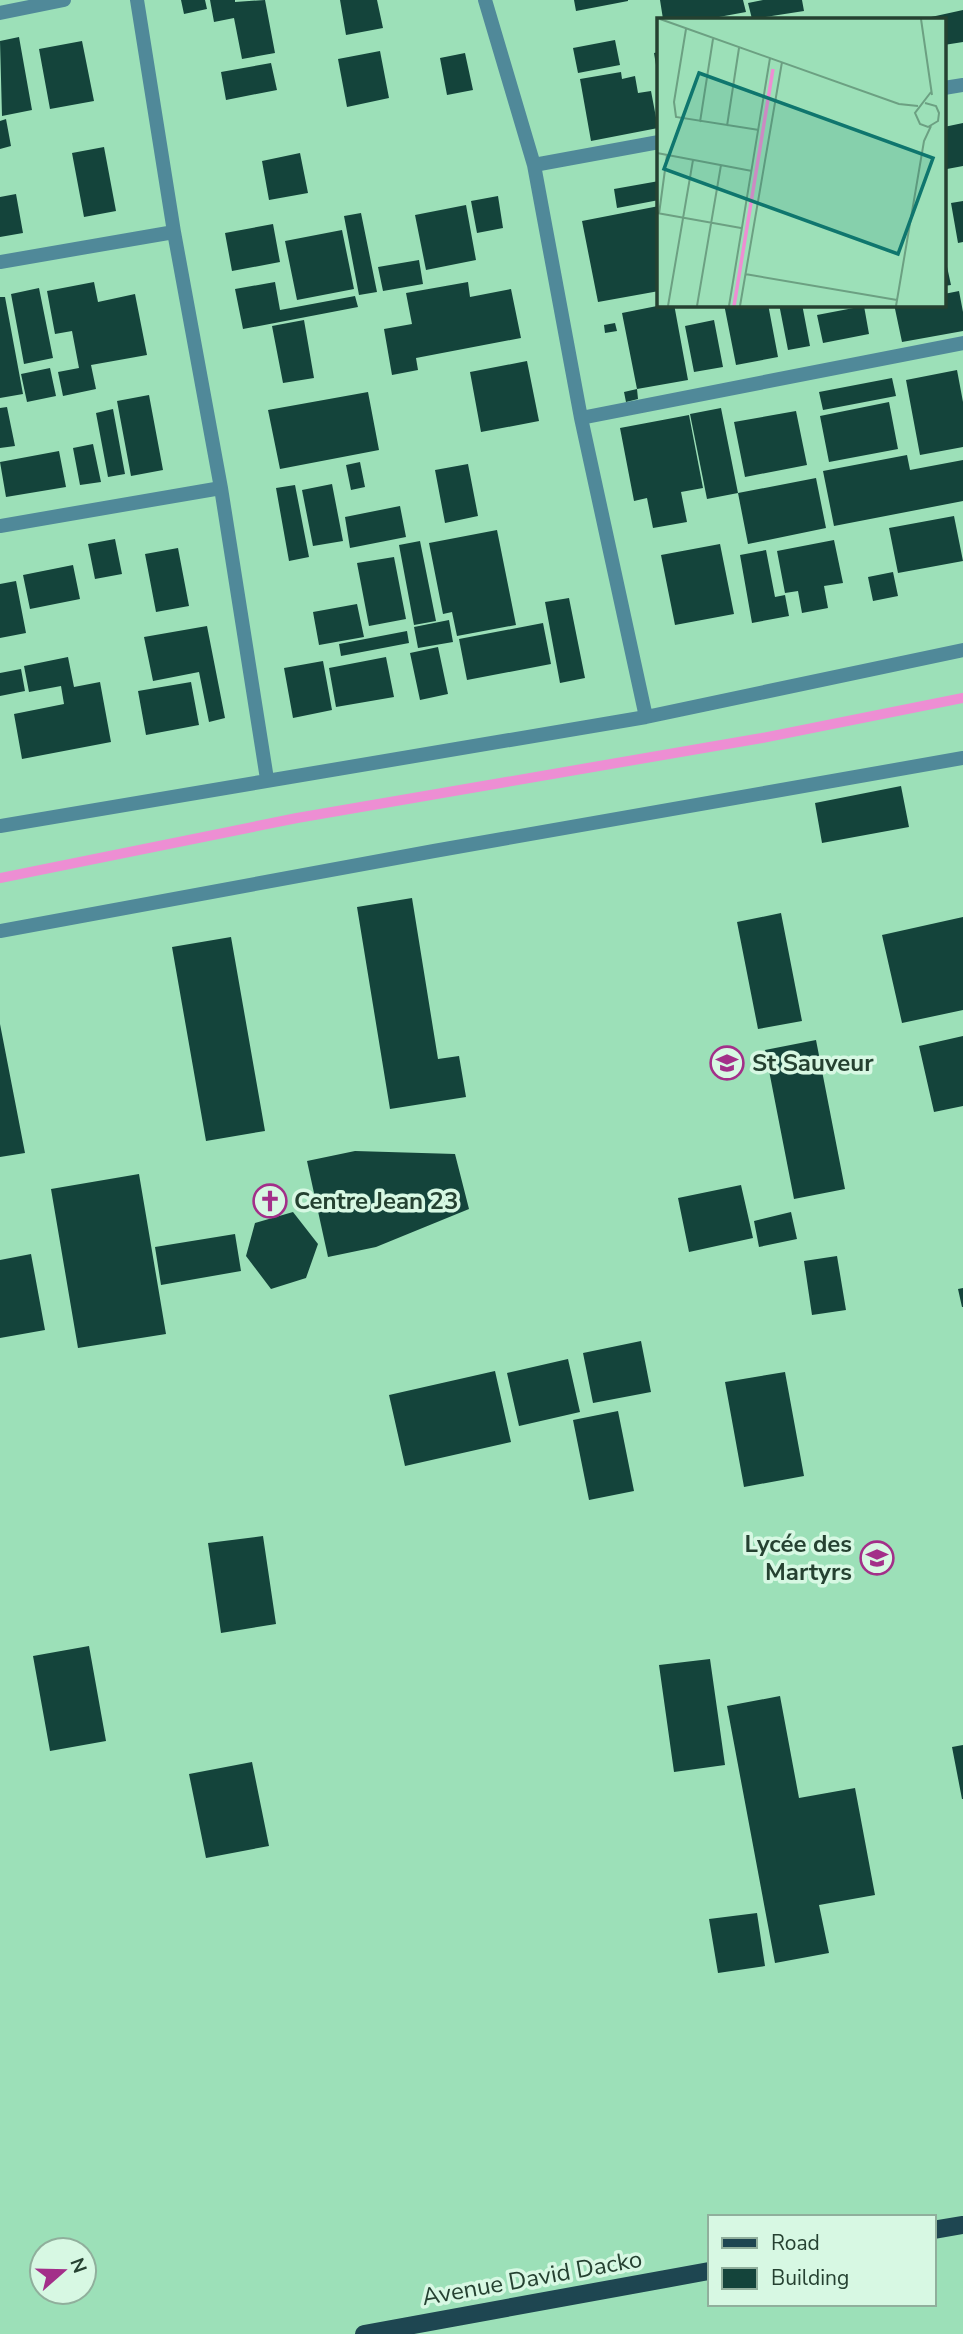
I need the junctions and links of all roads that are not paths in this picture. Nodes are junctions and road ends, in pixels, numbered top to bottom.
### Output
1 (64, 0) edge
2 (137, 0) edge
3 (485, 0) edge
4 (0, 13) edge
5 (657, 142) edge
6 (534, 165) junction
7 (174, 232) junction
8 (0, 262) edge
9 (963, 343) edge
10 (581, 418) junction
11 (221, 488) junction
12 (0, 526) edge
13 (963, 650) edge
14 (646, 717) junction
15 (963, 758) edge
16 (267, 779) junction
17 (0, 826) edge
18 (0, 931) edge
19 (963, 2225) edge
20 (935, 2230) edge
21 (708, 2271) edge
22 (364, 2334) edge

1 - 4 street
2 - 7 street
3 - 6 street
5 - 6 street
6 - 10 street
7 - 8 street
7 - 11 street
9 - 10 street
10 - 14 street
11 - 12 street
11 - 16 street
13 - 14 street
14 - 16 street
15 - 18 street
16 - 17 street
19 - 20 main road
21 - 22 main road, Avenue David Dacko

